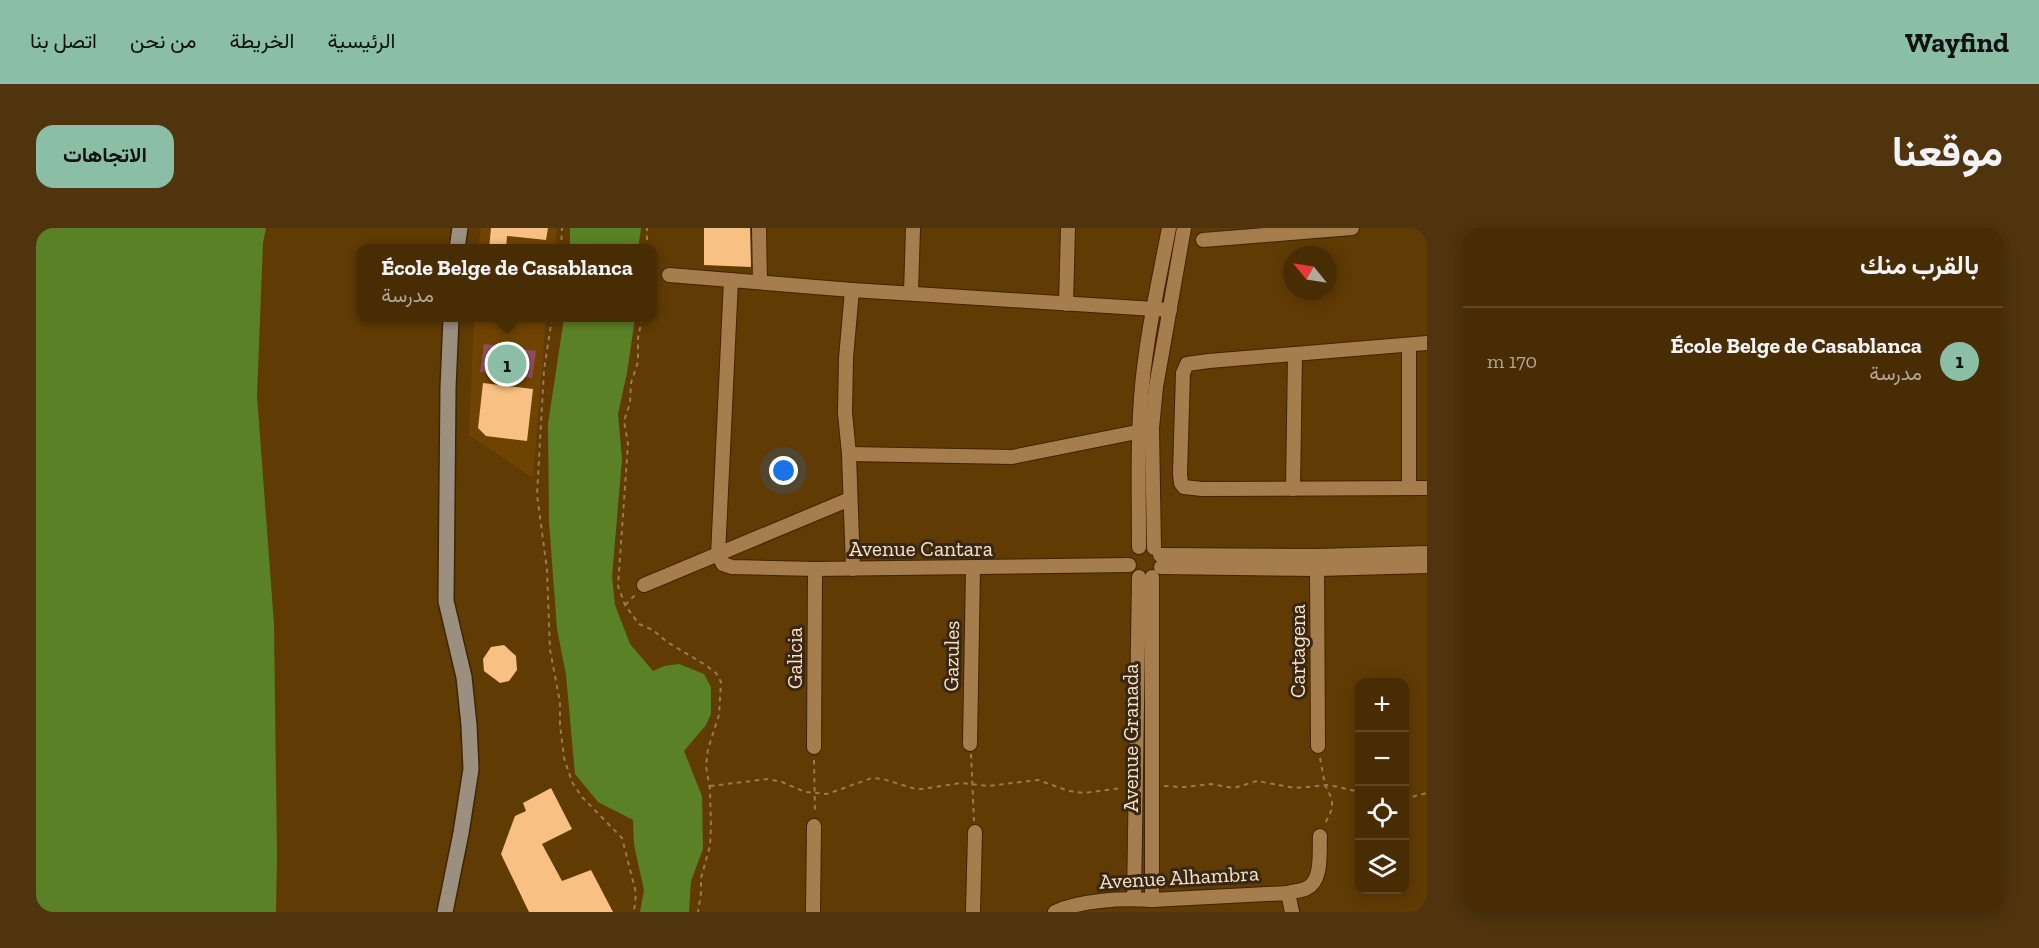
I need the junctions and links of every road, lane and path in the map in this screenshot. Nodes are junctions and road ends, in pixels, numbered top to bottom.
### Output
1 (460, 228) edge
2 (562, 228) edge
3 (647, 228) edge
4 (759, 228) edge
5 (913, 228) edge
6 (1068, 228) edge
7 (1168, 228) edge
8 (1184, 228) edge
9 (1352, 228) edge
10 (1203, 240) dead end
11 (458, 244) edge
12 (561, 244) edge
13 (647, 244) edge
14 (669, 275) dead end
15 (731, 280) junction
16 (760, 282) junction
17 (852, 290) junction
18 (911, 293) junction
19 (1066, 304) junction
20 (1153, 310) junction
21 (1170, 310) junction
22 (451, 322) edge
23 (551, 322) edge
24 (641, 322) edge
25 (1427, 344) edge
26 (1409, 345) junction
27 (1295, 354) junction
28 (1145, 430) junction
29 (849, 453) junction
30 (1409, 488) junction
31 (1427, 488) edge
32 (1293, 489) junction
33 (850, 500) junction
34 (1139, 547) junction
35 (1427, 553) edge
36 (718, 555) junction
37 (1318, 562) junction
38 (1129, 565) junction
39 (1153, 565) junction
40 (1427, 566) edge
41 (974, 568) junction
42 (853, 569) junction
43 (815, 570) junction
44 (644, 585) joint
45 (625, 605) junction
46 (970, 744) joint
47 (1318, 746) joint
48 (814, 747) joint
49 (973, 784) junction
50 (1325, 785) junction
51 (710, 786) junction
52 (1136, 786) junction
53 (1150, 786) junction
54 (1355, 791) edge
55 (815, 793) junction
56 (1427, 793) edge
57 (1409, 798) edge
58 (814, 826) joint
59 (975, 832) joint
60 (1320, 836) joint
61 (1288, 893) junction
62 (1134, 899) junction
63 (1152, 900) junction
64 (445, 912) edge
65 (634, 912) edge
66 (698, 912) edge
67 (813, 912) edge
68 (973, 912) edge
69 (1054, 912) edge
70 (1292, 912) edge

1 - 11 street
2 - 12 path
3 - 13 path
4 - 16 street
5 - 18 street
6 - 19 street
7 - 20 street, Avenue Granada
8 - 21 street, Avenue Granada
9 - 10 street
14 - 15 street
15 - 16 street
15 - 36 street
16 - 17 street
17 - 18 street
17 - 29 street
18 - 19 street
19 - 20 street
20 - 21 street
20 - 28 street, Avenue Granada
21 - 28 street, Avenue Granada
22 - 64 street
23 - 65 path
24 - 45 path
25 - 26 street
26 - 27 street
26 - 30 street
27 - 32 street
27 - 32 street
28 - 29 street
28 - 34 street, Avenue Granada
28 - 39 street, Avenue Granada
29 - 33 street
30 - 31 street
30 - 32 street
33 - 36 street
33 - 42 street
34 - 38 street
34 - 39 street
35 - 37 street
36 - 43 street, Avenue Cantara
36 - 44 street
37 - 39 street
37 - 40 street
37 - 47 street, Cartagena
38 - 39 street
38 - 41 street, Avenue Cantara
39 - 52 street, Avenue Granada
39 - 53 street, Avenue Granada
41 - 42 street, Avenue Cantara
41 - 46 street, Gazules
42 - 43 street, Avenue Cantara
43 - 48 street, Galicia
44 - 45 path
45 - 51 path
46 - 49 path
47 - 50 path
48 - 55 path
49 - 52 path
49 - 55 path
49 - 59 path
50 - 53 path
50 - 54 path
50 - 60 path
51 - 55 path
51 - 66 path
52 - 62 street, Avenue Granada
53 - 63 street, Avenue Granada
55 - 58 path
56 - 57 path
58 - 67 street
59 - 68 street
60 - 61 street
61 - 63 street, Avenue Alhambra
61 - 70 street, Avenue Alhambra
62 - 63 street, Avenue Alhambra
62 - 69 street, Avenue Alhambra

